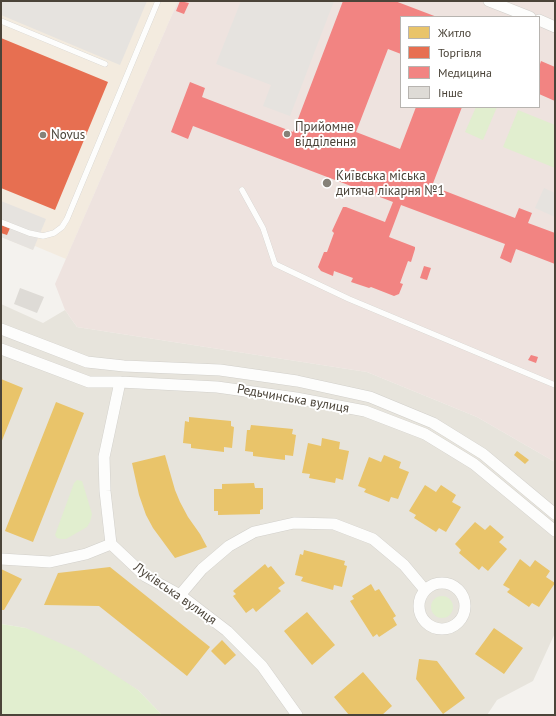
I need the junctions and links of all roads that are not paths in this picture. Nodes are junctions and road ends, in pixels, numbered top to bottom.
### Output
1 (158, 1) edge
2 (489, 1) edge
3 (527, 16) edge
4 (540, 20) edge
5 (1, 22) edge
6 (555, 27) edge
7 (105, 64) dead end
8 (242, 190) dead end
9 (1, 222) edge
10 (1, 329) edge
11 (1, 348) edge
12 (120, 382) junction
13 (555, 385) edge
14 (555, 514) edge
15 (555, 531) edge
16 (111, 544) junction
17 (1, 559) edge
18 (425, 590) junction
19 (180, 595) junction
20 (297, 715) edge

1 - 9 lane
2 - 3 street
4 - 6 street
5 - 7 lane
8 - 13 lane
10 - 14 street, Редьчинська вулиця
11 - 12 street, Редьчинська вулиця
12 - 15 street, Редьчинська вулиця
12 - 16 street
16 - 17 street
16 - 19 street, Луківська вулиця
18 - 18 street
18 - 19 street
19 - 20 street, Луківська вулиця

